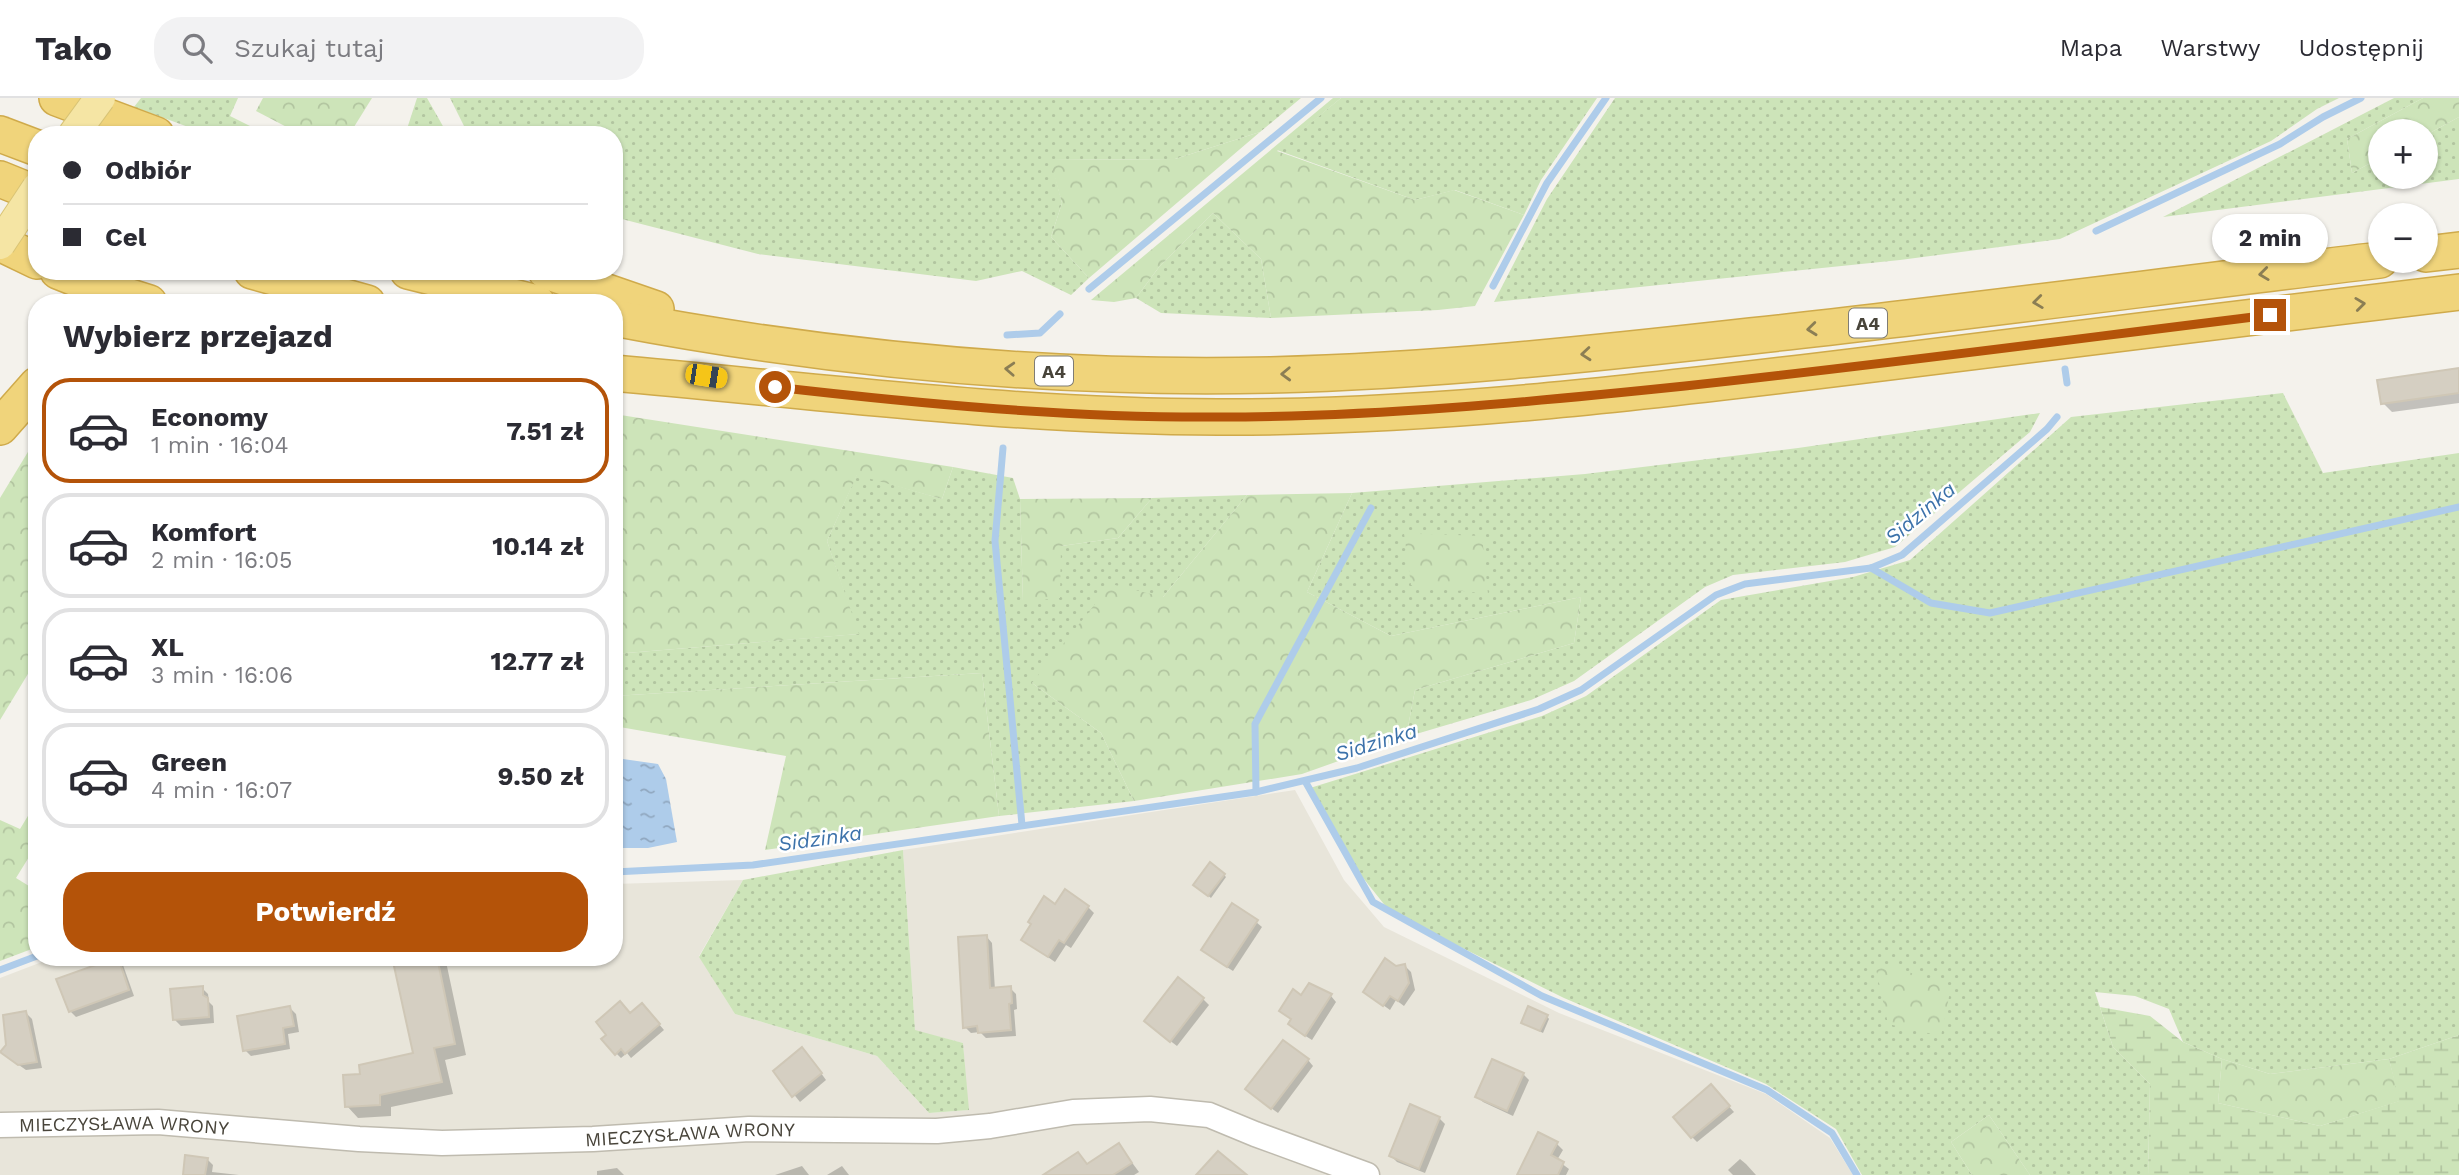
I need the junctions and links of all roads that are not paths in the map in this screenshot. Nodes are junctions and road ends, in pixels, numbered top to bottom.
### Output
1 (57, 98) edge
2 (100, 98) edge
3 (80, 126) edge
4 (132, 126) edge
5 (0, 134) edge
6 (28, 145) edge
7 (0, 179) edge
8 (28, 190) edge
9 (28, 202) edge
10 (0, 244) edge
11 (2459, 250) edge
12 (2438, 253) edge
13 (28, 257) edge
14 (2368, 261) edge
15 (80, 280) edge
16 (284, 280) edge
17 (444, 280) edge
18 (572, 280) edge
19 (2459, 292) edge
20 (120, 294) edge
21 (335, 294) edge
22 (501, 294) edge
23 (613, 294) edge
24 (623, 298) edge
25 (623, 320) edge
26 (755, 343) junction
27 (623, 362) edge
28 (623, 374) edge
29 (775, 387) junction
30 (28, 395) edge
31 (0, 427) edge
32 (0, 1125) edge
33 (1367, 1175) edge

1 - 4 highway
2 - 3 main road, bridge
5 - 6 highway
7 - 8 highway
9 - 10 main road, bridge
10 - 13 highway
11 - 12 highway
14 -> 26 highway, A4
15 - 20 highway
16 - 21 highway
17 - 22 highway
18 - 23 highway
29 -> 19 highway, A4
24 - 26 highway
25 - 26 highway, A4
27 - 29 highway, A4
28 - 29 highway
30 - 31 highway
32 - 33 street, MIECZYSŁAWA WRONY

